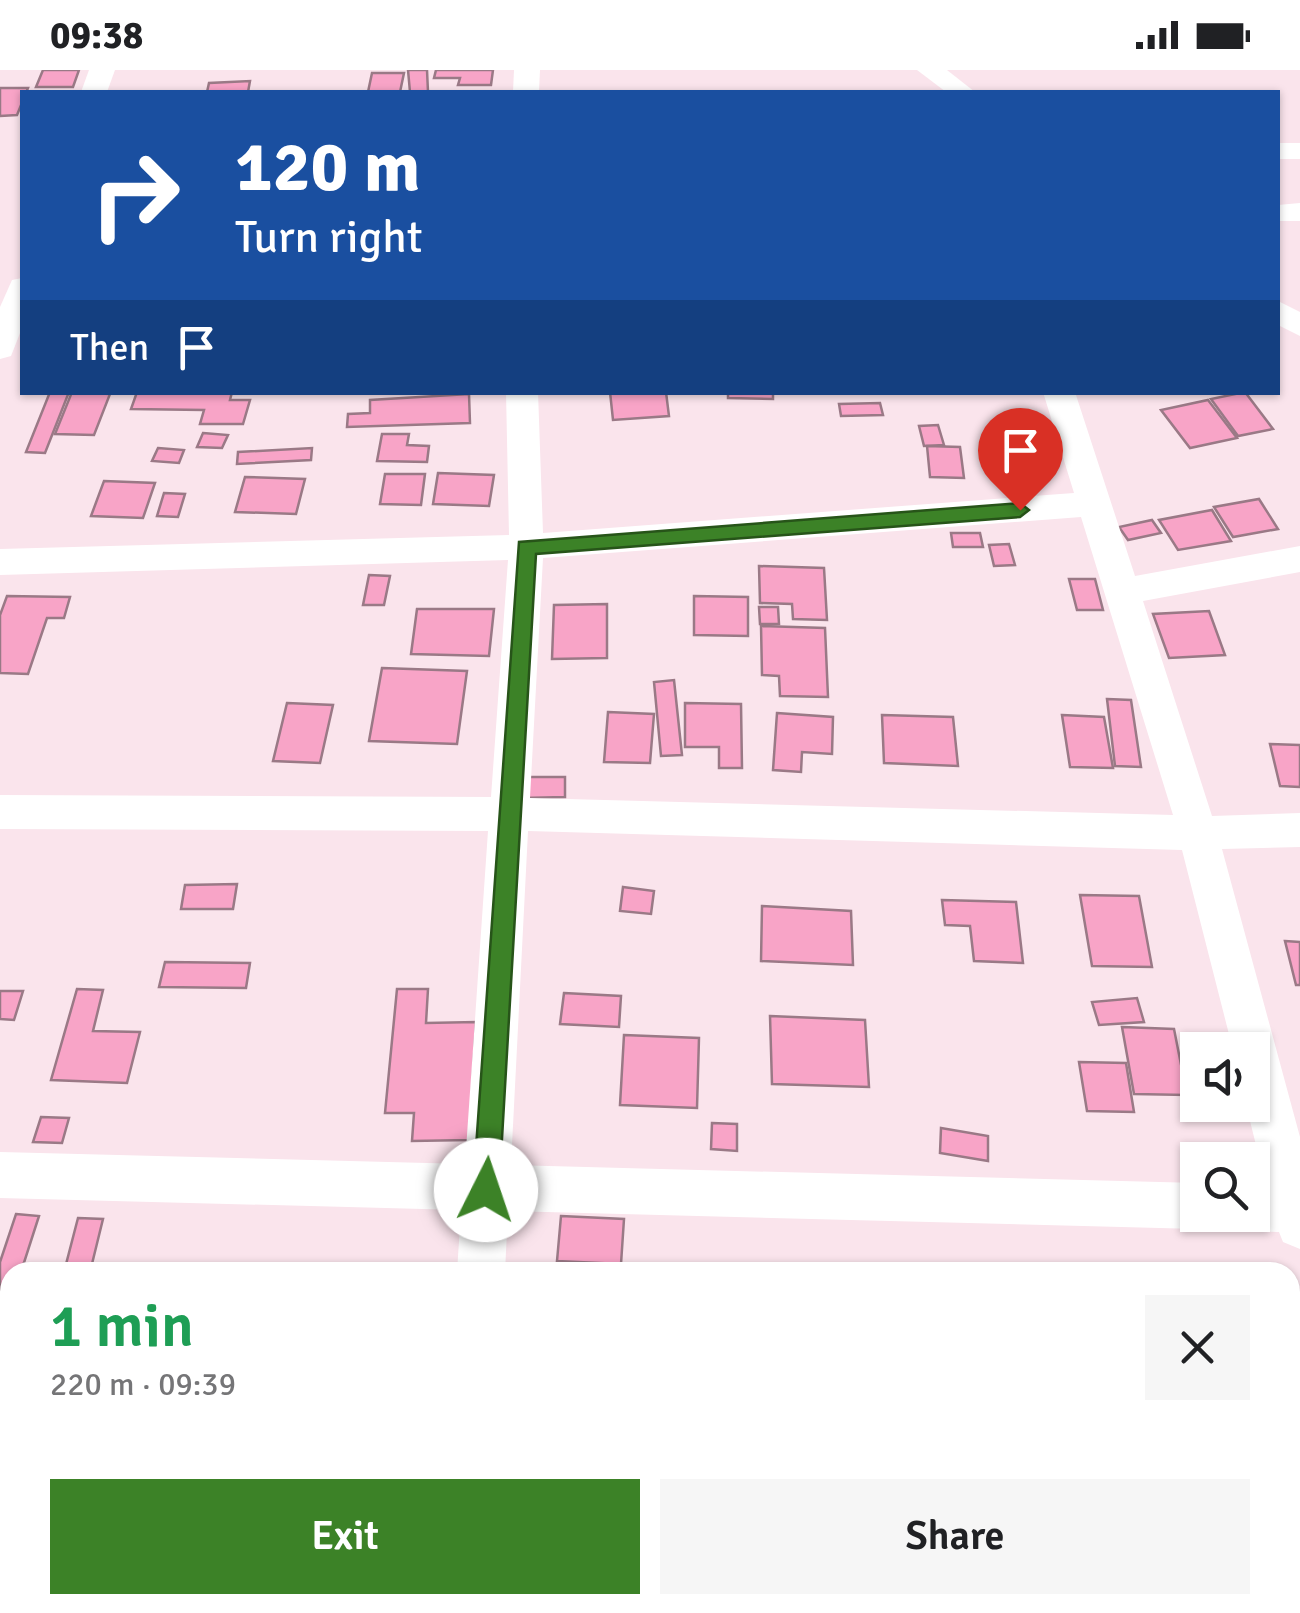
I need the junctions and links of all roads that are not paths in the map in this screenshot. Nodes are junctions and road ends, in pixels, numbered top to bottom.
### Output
1 (930, 70) edge
2 (959, 90) edge
3 (20, 294) edge
4 (6, 344) edge
5 (522, 395) edge
6 (1059, 395) edge
7 (1095, 504) junction
8 (526, 547) junction
9 (1300, 558) edge
10 (0, 562) edge
11 (1122, 592) junction
12 (0, 812) edge
13 (509, 814) junction
14 (1300, 830) edge
15 (1198, 833) junction
16 (0, 1175) edge
17 (486, 1190) junction
18 (1180, 1206) edge
19 (1287, 1213) edge
20 (482, 1262) edge

1 - 2 street
3 - 4 street
5 - 8 street
6 - 7 street
7 - 8 street
7 - 11 street
8 - 10 street
8 - 13 street
9 - 11 street
11 - 15 street
12 - 13 street
13 - 15 street
13 - 17 street
14 - 15 street
15 - 19 street
16 - 17 street
17 - 18 street
17 - 20 street

